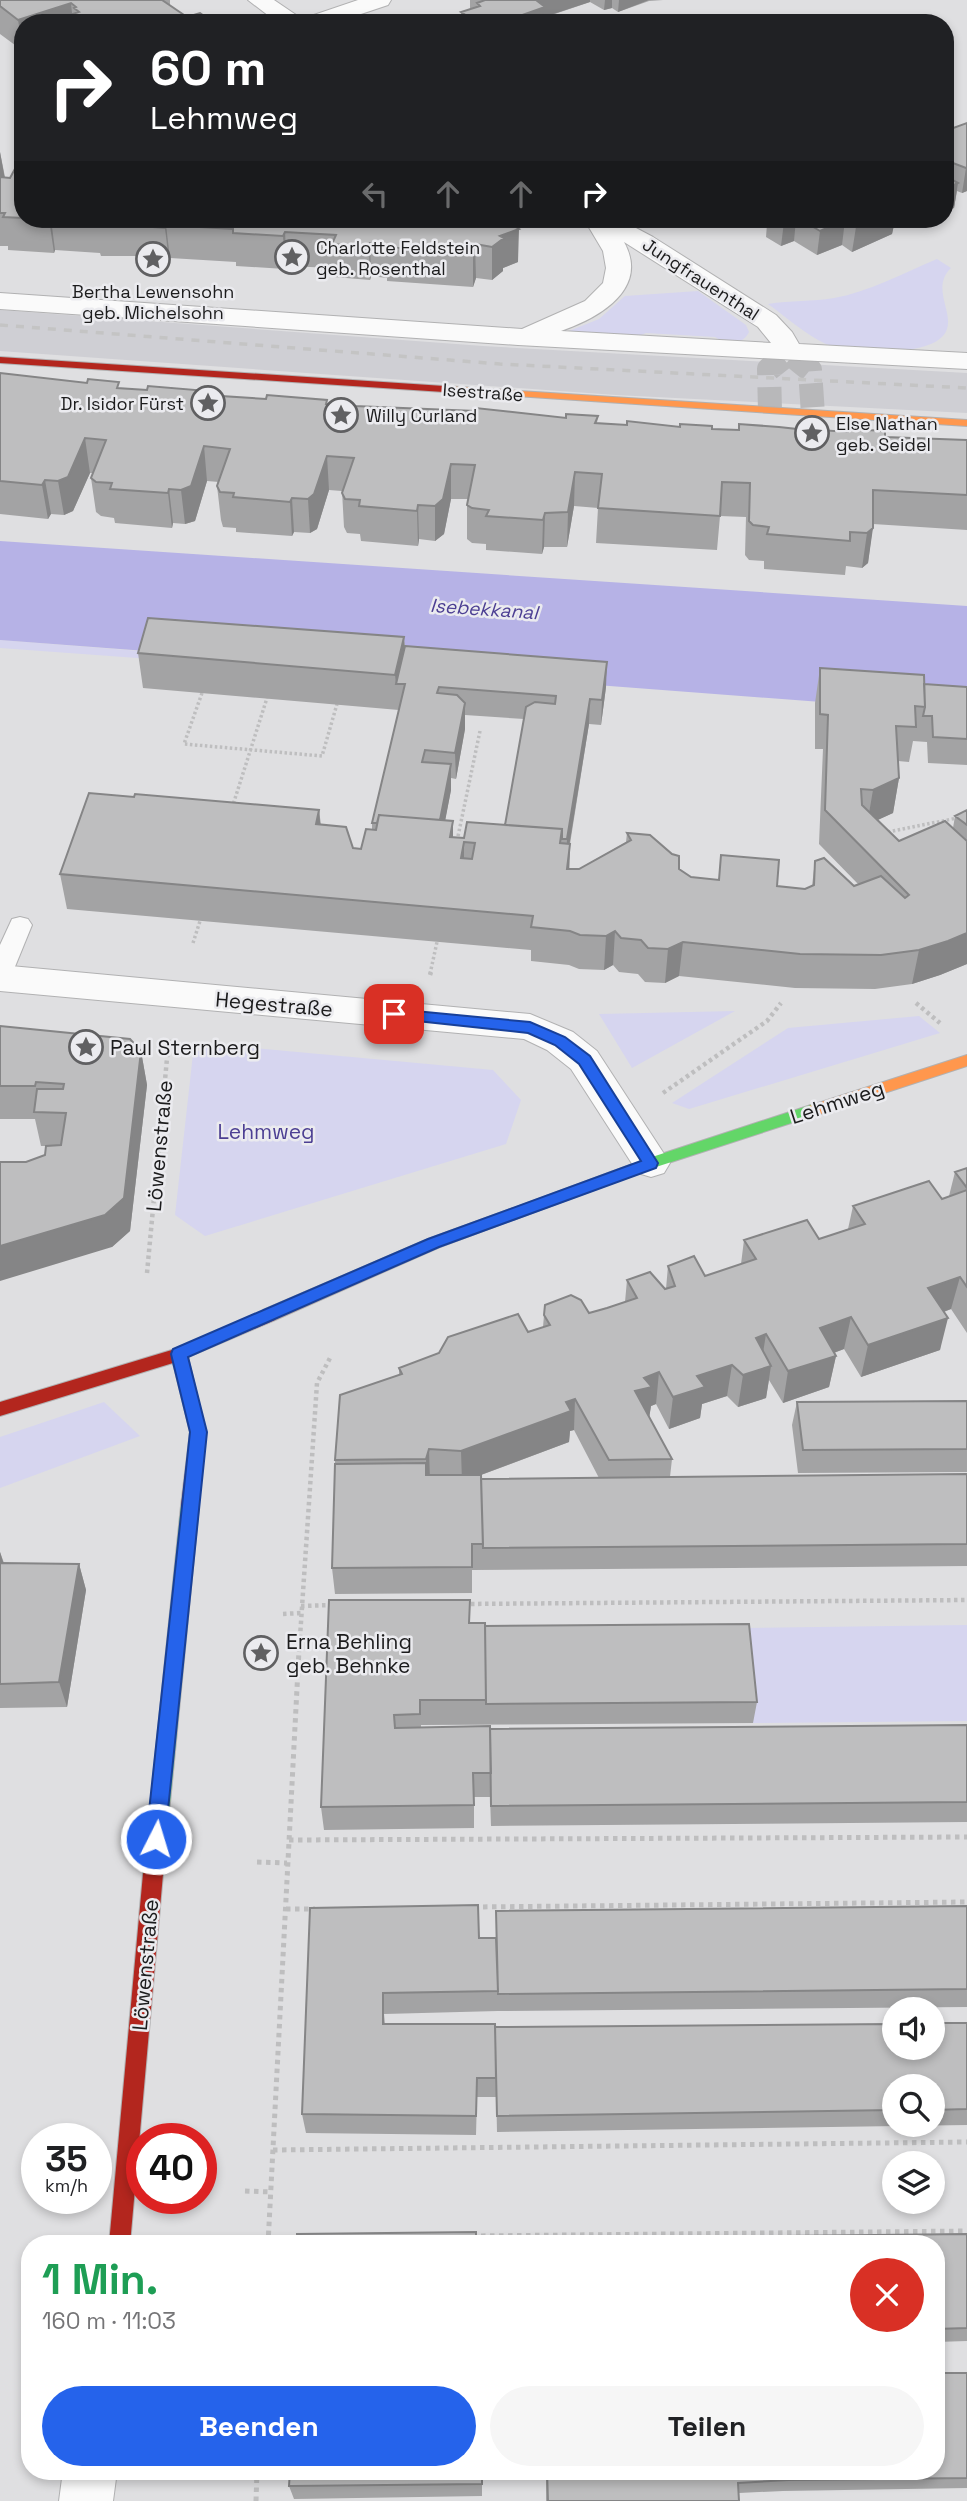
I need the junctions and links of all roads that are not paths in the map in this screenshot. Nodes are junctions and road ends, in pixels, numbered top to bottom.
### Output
1 (259, 0) edge
2 (380, 0) edge
3 (280, 14) edge
4 (338, 14) edge
5 (603, 228) edge
6 (616, 228) edge
7 (0, 301) edge
8 (518, 337) junction
9 (789, 353) junction
10 (0, 360) edge
11 (967, 361) edge
12 (967, 423) edge
13 (20, 925) dead end
14 (0, 976) edge
15 (967, 1060) edge
16 (650, 1163) junction
17 (179, 1354) junction
18 (0, 1409) edge
19 (120, 2235) edge
20 (89, 2480) edge
21 (86, 2501) edge

1 - 3 street
2 - 4 street
5 - 8 street, Jungfrauenthal
6 - 9 street, Jungfrauenthal
7 - 8 street
8 - 9 street
9 - 11 street
10 - 12 street, Isestraße
13 - 14 lane
14 - 16 street, Hegestraße
15 - 16 street, Lehmweg
16 - 17 street, Lehmweg
17 - 18 street, Lehmweg
17 - 19 street, Löwenstraße
20 - 21 street

